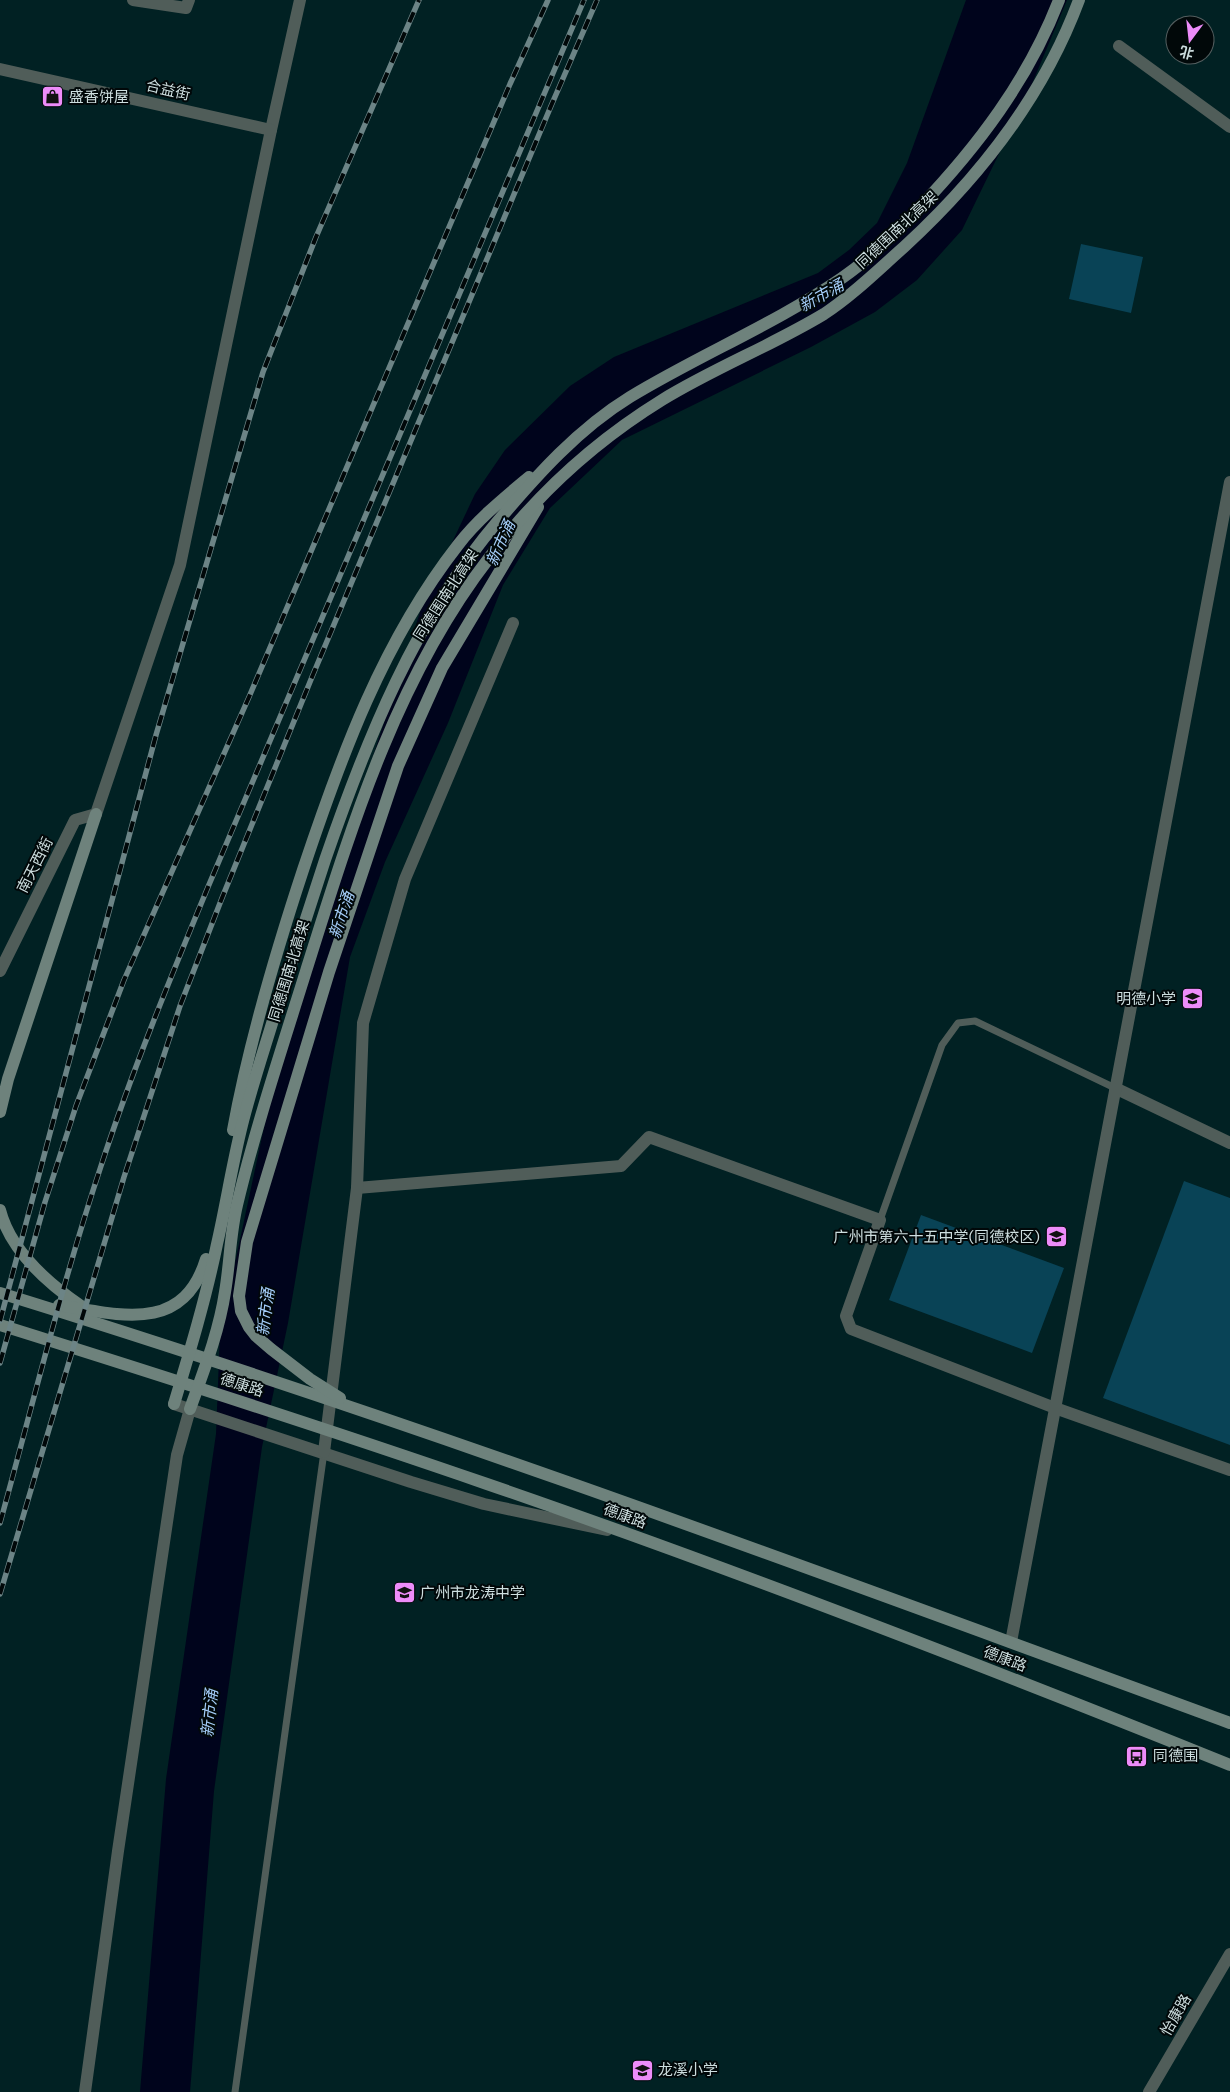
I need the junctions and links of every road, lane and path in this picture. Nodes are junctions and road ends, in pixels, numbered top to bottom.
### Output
1 (133, 0) edge
2 (189, 0) edge
3 (300, 0) edge
4 (1058, 0) edge
5 (1079, 0) edge
6 (1119, 46) dead end
7 (0, 69) edge
8 (1230, 126) edge
9 (271, 130) junction
10 (573, 439) junction
11 (1230, 482) edge
12 (550, 486) junction
13 (513, 623) dead end
14 (96, 814) junction
15 (0, 970) edge
16 (1115, 1088) junction
17 (0, 1112) edge
18 (1230, 1144) edge
19 (357, 1188) junction
20 (0, 1210) edge
21 (880, 1220) junction
22 (0, 1293) edge
23 (13, 1297) junction
24 (86, 1309) junction
25 (0, 1325) edge
26 (174, 1404) joint
27 (1055, 1408) junction
28 (190, 1409) junction
29 (356, 1409) junction
30 (324, 1452) junction
31 (1230, 1470) edge
32 (624, 1534) junction
33 (1011, 1642) junction
34 (1230, 1723) edge
35 (1230, 1765) edge
36 (1230, 1954) edge
37 (85, 2092) edge
38 (235, 2092) edge
39 (1149, 2092) edge

1 - 2 street
3 - 9 street
4 - 10 main road, 同德围南北高架
5 - 12 main road, 同德围南北高架
6 - 8 street
7 - 9 street, 合益街
9 - 14 street
10 - 24 main road
10 - 26 main road, 同德围南北高架
11 - 16 street
12 - 28 main road, 同德围南北高架
12 - 29 main road
13 - 19 street
14 - 15 street, 南天西街
14 - 17 main road
16 - 18 street
16 - 21 lane
16 - 27 street
19 - 21 street
19 - 30 street
20 - 24 main road
21 - 27 street
22 - 23 main road, 德康路
23 - 24 main road
23 - 29 main road, 德康路
25 - 32 main road, 德康路
26 - 28 street
27 - 31 street
27 - 33 street
28 - 30 street
28 - 37 street
29 - 33 main road, 德康路
30 - 32 street
30 - 38 lane
32 - 35 main road, 德康路
33 - 34 main road, 德康路
36 - 39 street, 怡康路

